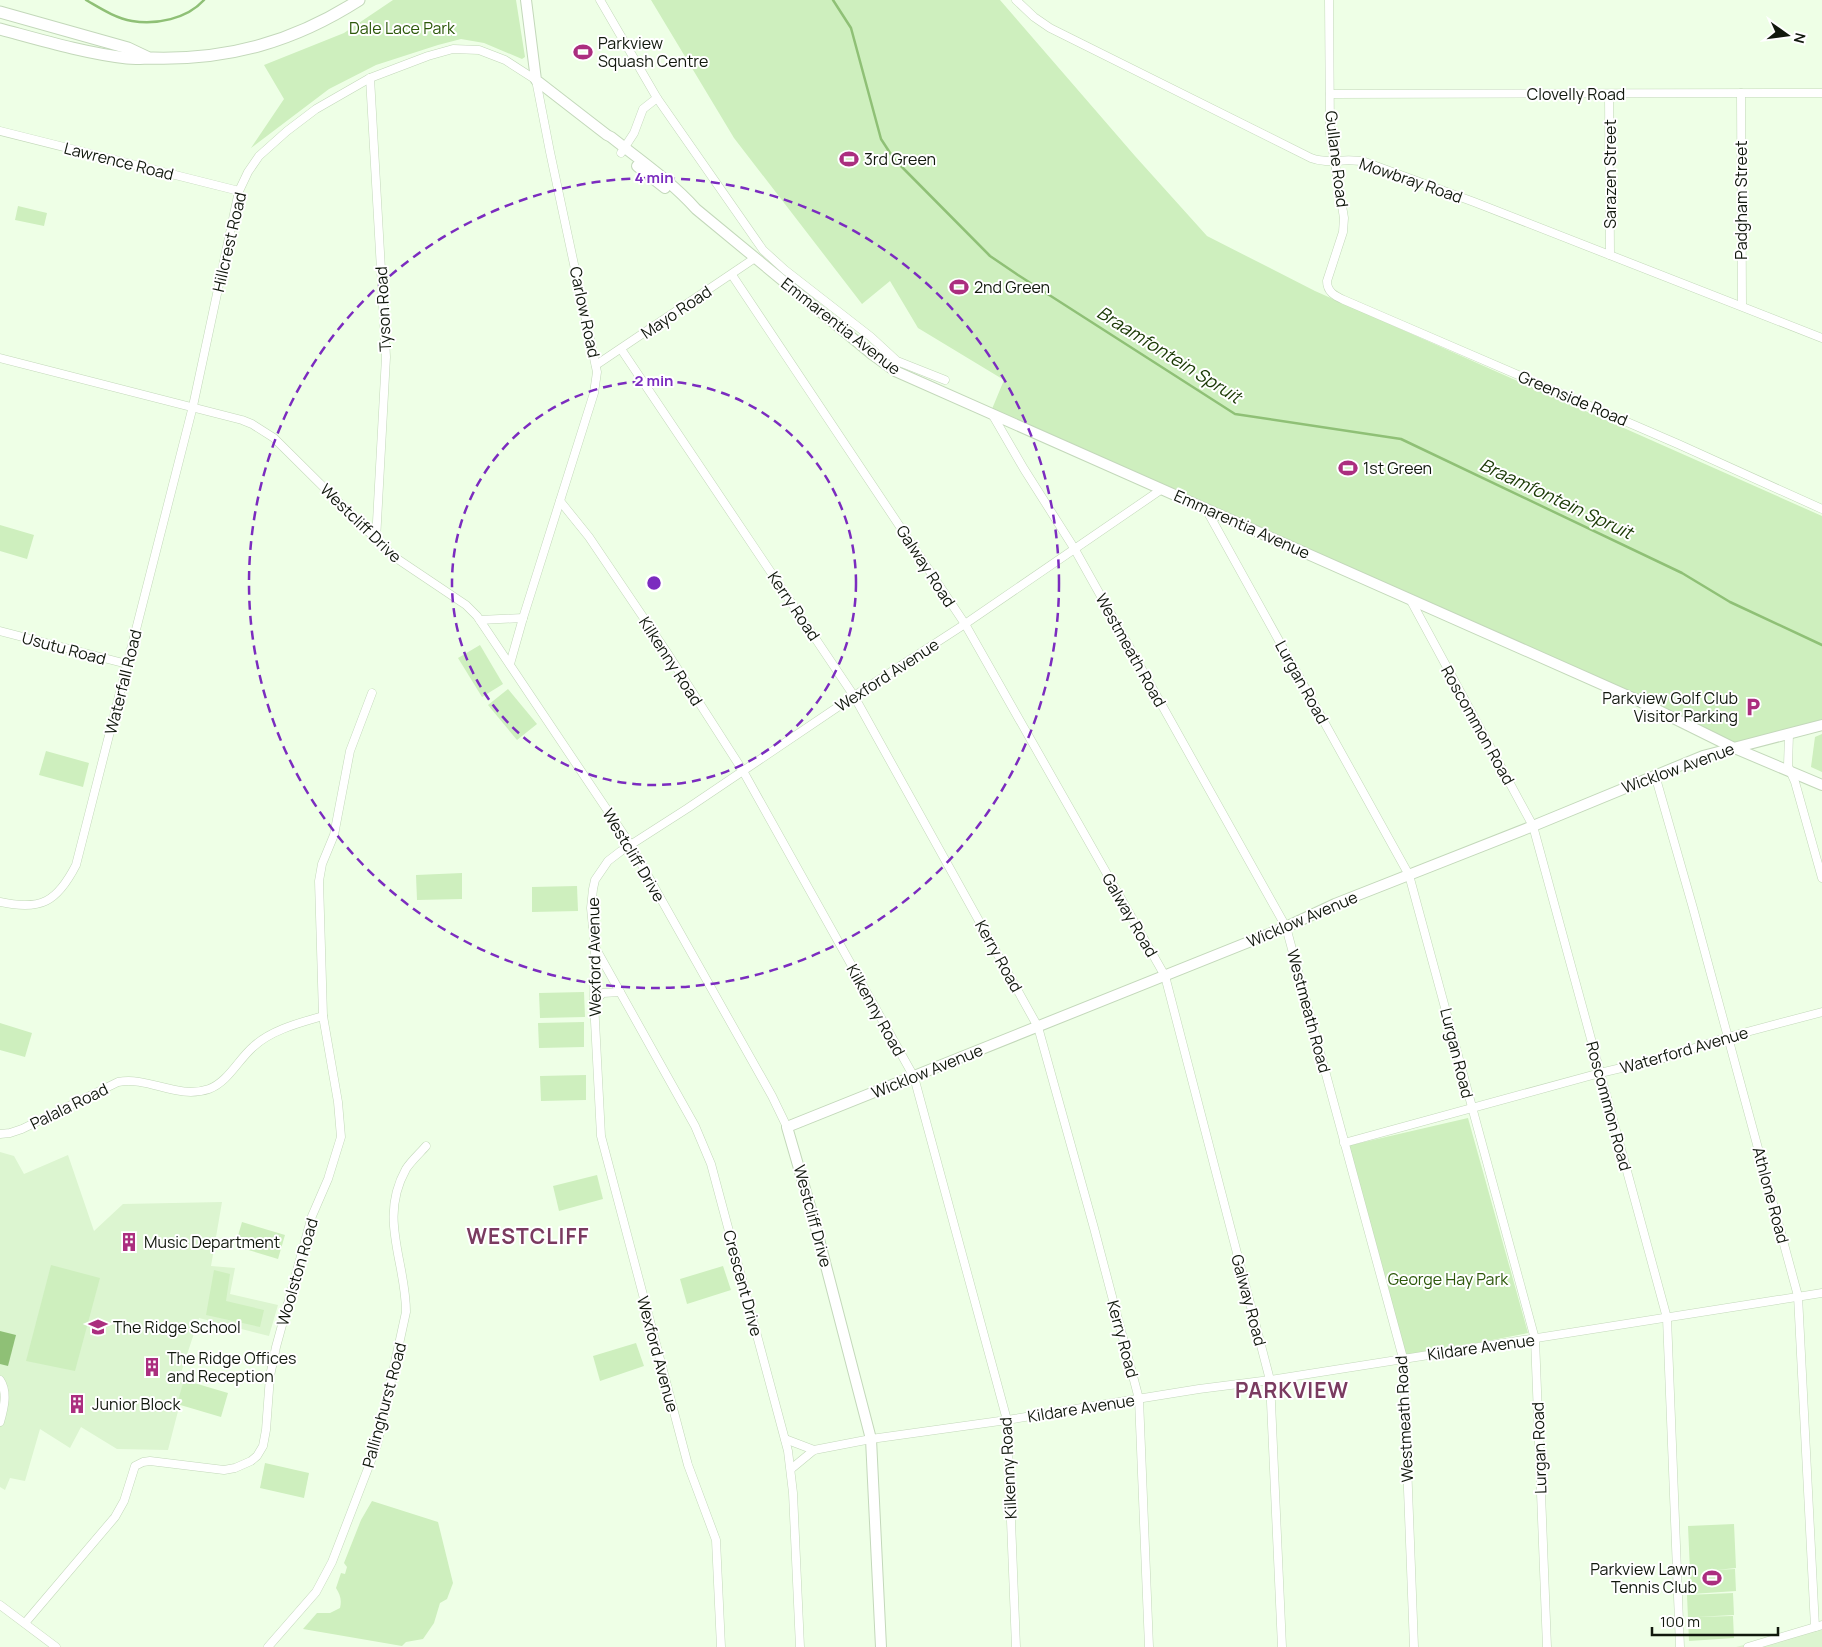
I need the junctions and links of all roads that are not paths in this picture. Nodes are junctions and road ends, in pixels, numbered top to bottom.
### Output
1 (359, 0) edge
2 (526, 0) edge
3 (600, 0) edge
4 (1016, 0) edge
5 (1329, 0) edge
6 (0, 12) edge
7 (0, 29) edge
8 (149, 58) junction
9 (370, 78) junction
10 (536, 80) junction
11 (1741, 93) junction
12 (1822, 93) edge
13 (1330, 94) junction
14 (1609, 94) junction
15 (657, 98) junction
16 (0, 131) edge
17 (624, 151) junction
18 (1334, 162) junction
19 (239, 191) junction
20 (1610, 255) junction
21 (755, 258) junction
22 (732, 275) junction
23 (1327, 285) joint
24 (1742, 306) junction
25 (1822, 338) edge
26 (621, 349) junction
27 (0, 358) edge
28 (596, 365) junction
29 (945, 380) dead end
30 (192, 406) junction
31 (992, 414) junction
32 (1162, 489) junction
33 (560, 501) junction
34 (1205, 508) junction
35 (1822, 509) edge
36 (376, 540) junction
37 (1074, 548) junction
38 (1410, 599) junction
39 (523, 618) junction
40 (480, 620) junction
41 (965, 624) junction
42 (0, 631) edge
43 (127, 664) junction
44 (510, 664) junction
45 (372, 693) dead end
46 (854, 696) junction
47 (1822, 725) edge
48 (1789, 734) junction
49 (1732, 747) junction
50 (743, 771) junction
51 (1790, 771) junction
52 (1655, 775) junction
53 (1822, 785) edge
54 (1533, 826) junction
55 (630, 844) junction
56 (1409, 875) junction
57 (1822, 878) edge
58 (0, 902) edge
59 (1286, 926) junction
60 (595, 947) junction
61 (1165, 976) junction
62 (620, 992) junction
63 (594, 1002) junction
64 (1822, 1012) edge
65 (323, 1016) junction
66 (1038, 1027) junction
67 (1728, 1037) junction
68 (1600, 1073) junction
69 (914, 1077) junction
70 (1471, 1108) junction
71 (787, 1127) junction
72 (0, 1134) edge
73 (1344, 1143) junction
74 (426, 1146) dead end
75 (1822, 1293) edge
76 (1798, 1296) junction
77 (1667, 1318) junction
78 (1534, 1339) junction
79 (1402, 1358) junction
80 (0, 1380) edge
81 (1270, 1380) junction
82 (1139, 1399) junction
83 (1008, 1420) junction
84 (0, 1422) edge
85 (785, 1439) junction
86 (872, 1439) junction
87 (814, 1450) junction
88 (791, 1469) junction
89 (0, 1605) edge
90 (25, 1622) junction
91 (1819, 1626) edge
92 (56, 1647) edge
93 (268, 1647) edge
94 (721, 1647) edge
95 (800, 1647) edge
96 (881, 1647) edge
97 (1016, 1647) edge
98 (1149, 1647) edge
99 (1282, 1647) edge
100 (1414, 1647) edge
101 (1547, 1647) edge
102 (1680, 1647) edge
103 (1748, 1647) edge

1 - 8 main road
2 - 10 street, Carlow Road
3 - 15 street
4 - 18 street, Mowbray Road
5 - 13 street, Gullane Road
6 - 8 main road
7 - 8 main road
9 - 10 street, Hillcrest Road
9 - 19 street, Hillcrest Road
9 - 36 street, Tyson Road
10 - 17 street, Emmarentia Avenue
10 - 28 street, Carlow Road
11 - 12 street, Clovelly Road
11 - 14 street, Clovelly Road
11 - 24 street, Padgham Street
13 - 14 street, Clovelly Road
13 - 18 street, Gullane Road
14 - 20 street, Sarazen Street
15 - 17 street
15 - 29 street
16 - 19 street, Lawrence Road
17 - 21 street, Emmarentia Avenue
18 - 20 street, Mowbray Road
18 - 23 street, Gullane Road
19 - 30 street, Hillcrest Road
20 - 24 street, Mowbray Road
21 - 22 street, Mayo Road
21 - 31 street, Emmarentia Avenue
22 - 26 street, Mayo Road
22 - 41 street, Galway Road
23 - 35 street, Greenside Road
24 - 25 street, Mowbray Road
26 - 28 street, Mayo Road
26 - 46 street, Kerry Road
27 - 30 street, Westcliff Drive
28 - 33 street, Carlow Road
30 - 36 street, Westcliff Drive
30 - 43 street, Waterfall Road
31 - 32 street, Emmarentia Avenue
31 - 37 street, Westmeath Road
32 - 34 street, Emmarentia Avenue
32 - 37 street, Wexford Avenue
33 - 39 street, Carlow Road
33 - 50 street, Kilkenny Road
34 - 38 street, Emmarentia Avenue
34 - 56 street, Lurgan Road
36 - 40 street, Westcliff Drive
37 - 41 street, Wexford Avenue
37 - 59 street, Westmeath Road
38 - 49 street, Emmarentia Avenue
38 - 54 street, Roscommon Road
39 - 40 street
39 - 44 street, Carlow Road
40 - 44 street, Westcliff Drive
41 - 46 street, Wexford Avenue
41 - 61 street, Galway Road
42 - 43 street, Usutu Road
43 - 58 street, Waterfall Road
44 - 55 street, Westcliff Drive
45 - 65 street, Woolston Road
46 - 50 street, Wexford Avenue
46 - 66 street, Kerry Road
47 - 48 street, Wicklow Avenue
48 - 49 street, Wicklow Avenue
48 - 51 street
49 - 51 street, Emmarentia Avenue
49 - 52 street, Wicklow Avenue
50 - 55 street, Wexford Avenue
50 - 69 street, Kilkenny Road
51 - 53 street, Emmarentia Avenue
51 - 57 street
52 - 54 street, Wicklow Avenue
52 - 67 street, Athlone Road
54 - 56 street, Wicklow Avenue
54 - 68 street, Roscommon Road
55 - 60 street, Wexford Avenue
55 - 71 street, Westcliff Drive
56 - 59 street, Wicklow Avenue
56 - 70 street, Lurgan Road
59 - 61 street, Wicklow Avenue
59 - 73 street, Westmeath Road
60 - 62 street, Crescent Drive
60 - 63 street, Wexford Avenue
61 - 66 street, Wicklow Avenue
61 - 81 street, Galway Road
62 - 63 street
62 - 85 street, Crescent Drive
63 - 94 street, Wexford Avenue
64 - 67 street, Waterford Avenue
65 - 72 street, Palala Road
65 - 90 street, Woolston Road
66 - 69 street, Wicklow Avenue
66 - 82 street, Kerry Road
67 - 68 street, Waterford Avenue
67 - 76 street, Athlone Road
68 - 70 street, Waterford Avenue
68 - 77 street, Roscommon Road
69 - 71 street, Wicklow Avenue
69 - 83 street, Kilkenny Road
70 - 73 street, Waterford Avenue
70 - 78 street, Lurgan Road
71 - 86 street, Westcliff Drive
73 - 79 street, Westmeath Road
74 - 93 street, Pallinghurst Road
75 - 76 street, Kildare Avenue
76 - 77 street, Kildare Avenue
76 - 91 street, Athlone Road
77 - 78 street, Kildare Avenue
77 - 102 street, Roscommon Road
78 - 79 street, Kildare Avenue
78 - 101 street, Lurgan Road
79 - 81 street, Kildare Avenue
79 - 100 street, Westmeath Road
80 - 84 street
81 - 82 street, Kildare Avenue
81 - 99 street, Galway Road
82 - 83 street, Kildare Avenue
82 - 98 street, Kerry Road
83 - 86 street, Kildare Avenue
83 - 97 street, Kilkenny Road
85 - 87 street
85 - 88 street, Crescent Drive
86 - 87 street, Kildare Avenue
86 - 96 street, Westcliff Drive
87 - 88 street, Kildare Avenue
88 - 95 street, Crescent Drive
89 - 90 street
90 - 92 street
91 - 103 street

